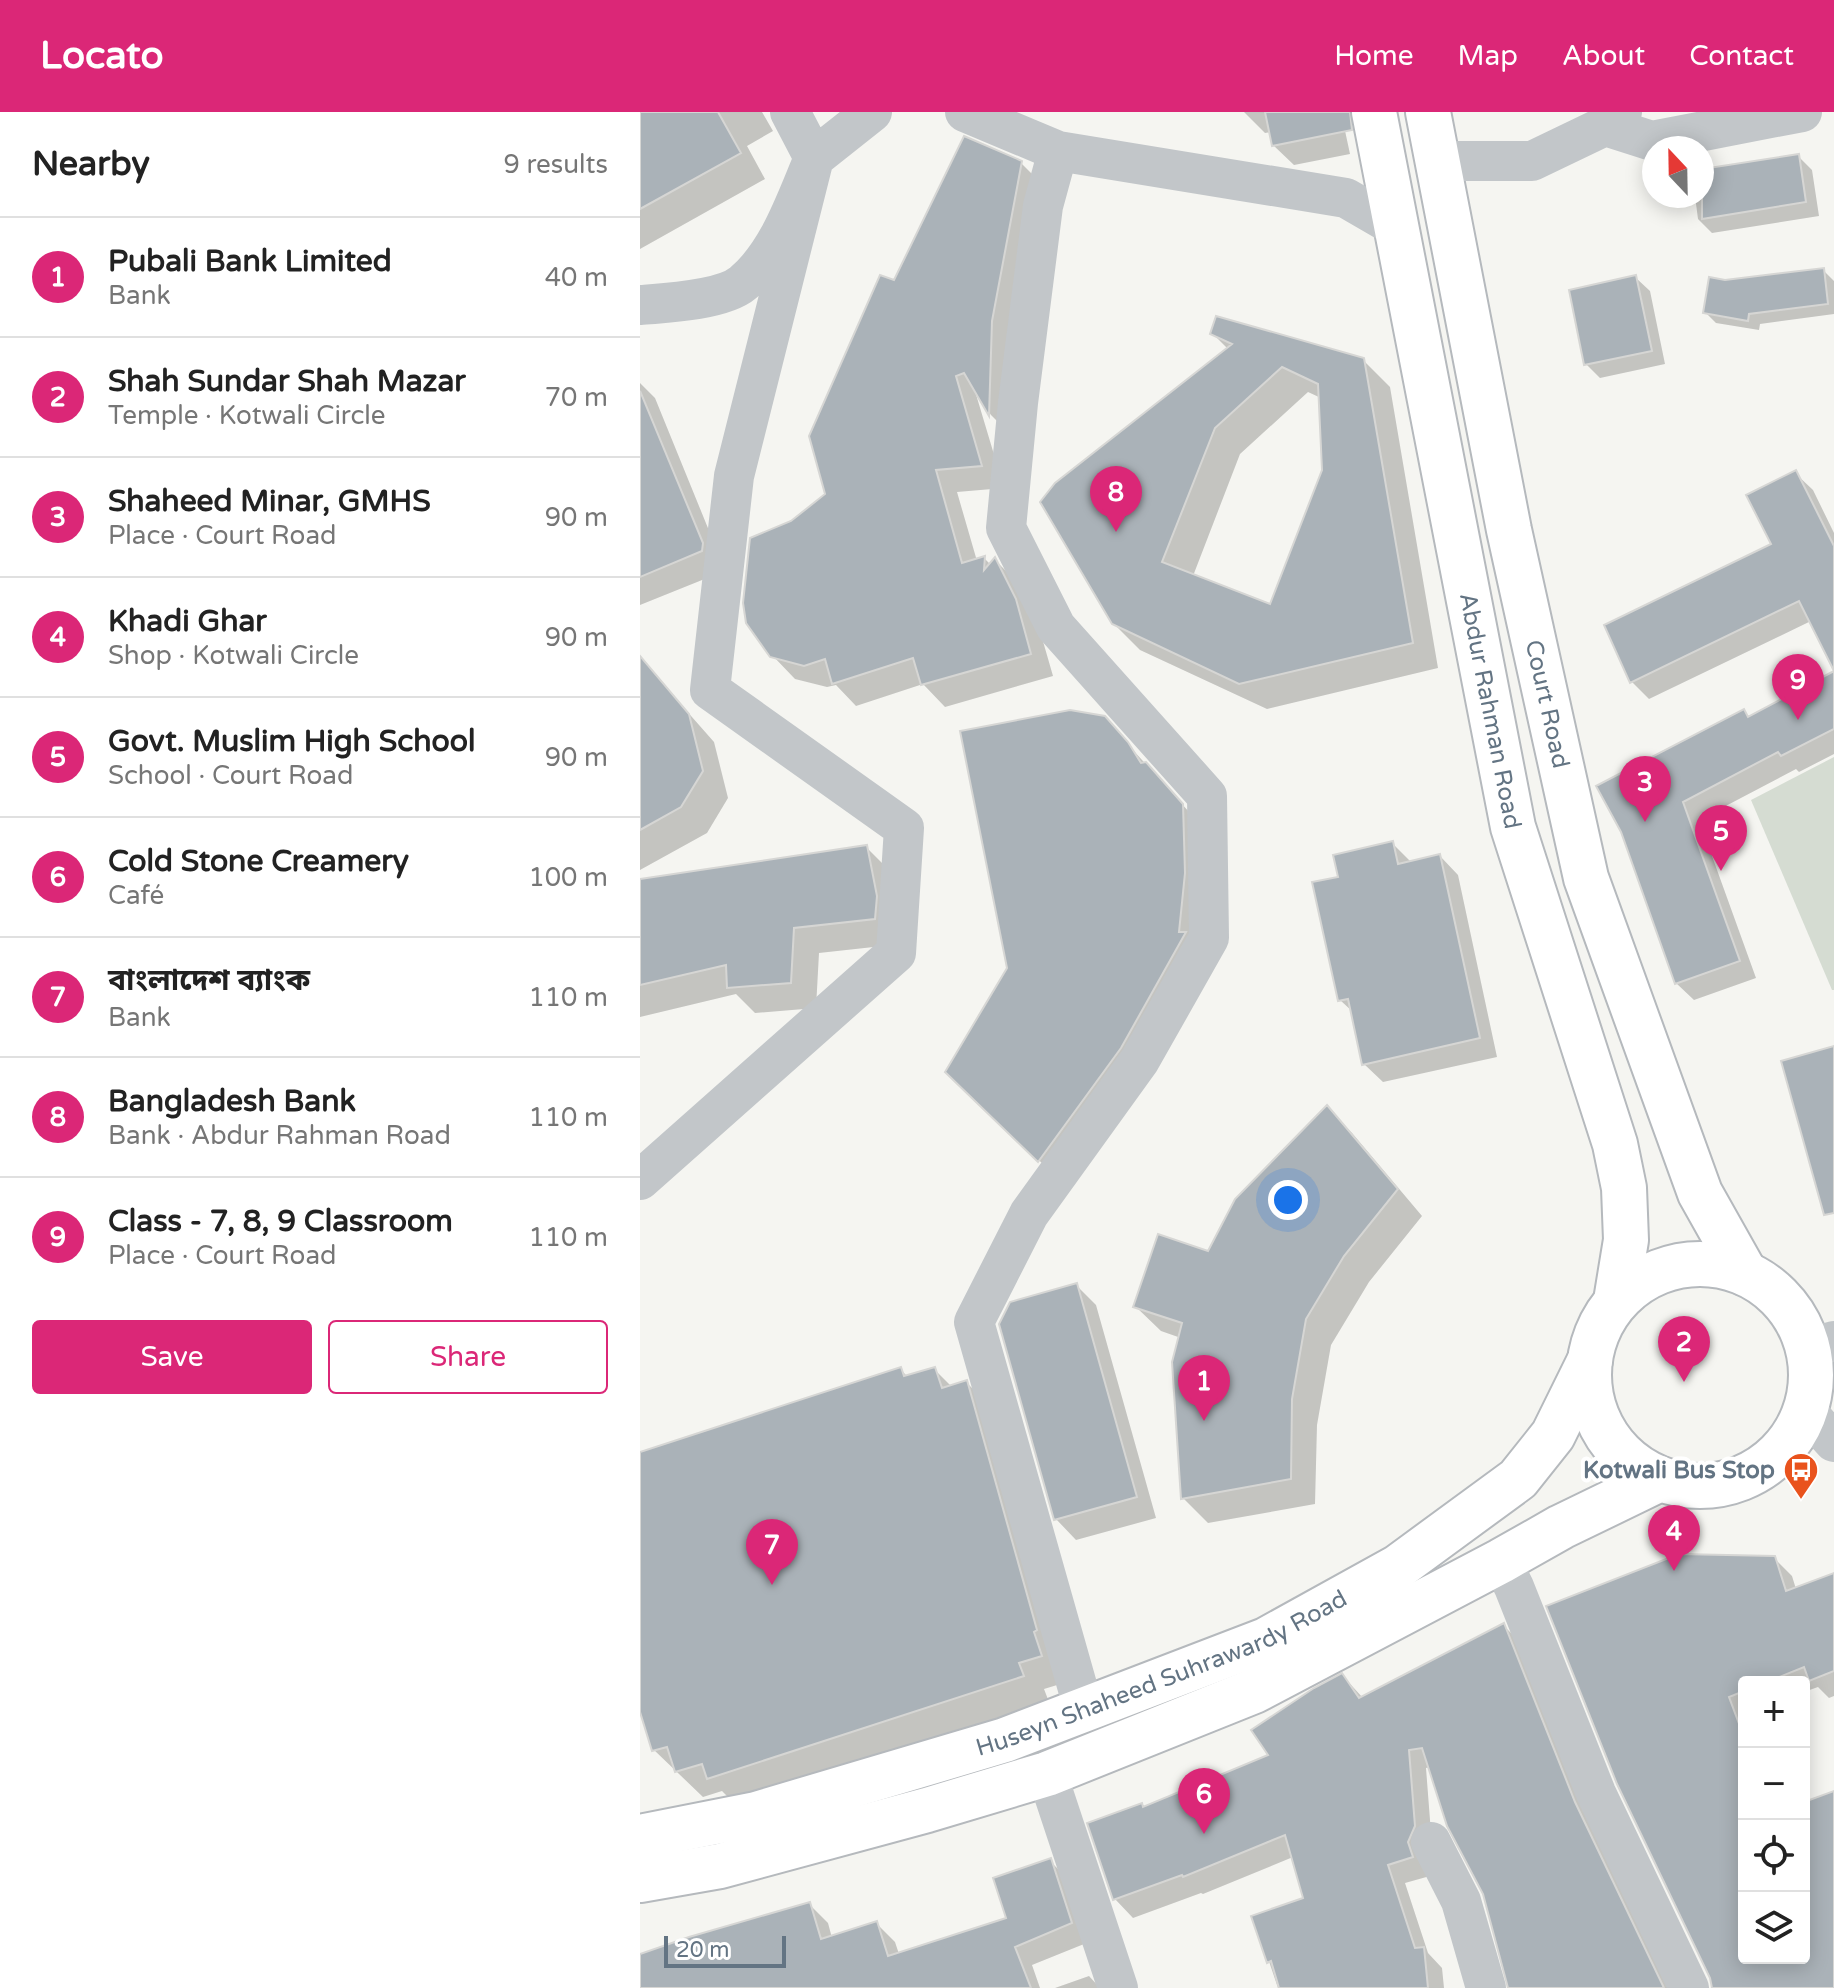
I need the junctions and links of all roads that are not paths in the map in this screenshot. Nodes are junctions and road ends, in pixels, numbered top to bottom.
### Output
1 (790, 112) edge
2 (872, 112) edge
3 (965, 112) edge
4 (1374, 112) edge
5 (1428, 112) edge
6 (1802, 112) edge
7 (1613, 119) edge
8 (1058, 151) junction
9 (814, 158) junction
10 (1438, 161) junction
11 (1396, 227) junction
12 (640, 305) edge
13 (640, 1180) edge
14 (1745, 1273) junction
15 (1616, 1301) junction
16 (1821, 1344) edge
17 (1590, 1360) junction
18 (1820, 1427) edge
19 (1660, 1479) junction
20 (1501, 1561) junction
21 (1084, 1710) junction
22 (1047, 1774) junction
23 (640, 1837) edge
24 (1431, 1842) dead end
25 (720, 1866) junction
26 (640, 1880) edge
27 (640, 1899) edge
28 (1118, 1988) edge
29 (1486, 1988) edge
30 (1689, 1988) edge

1 - 9 street
2 - 9 street
3 - 8 street
4 - 11 main road, Abdur Rahman Road
5 - 10 main road, Court Road
6 - 7 street
7 - 10 street
8 - 11 street
8 - 21 street
9 - 12 street
9 - 13 street
10 - 14 main road, Court Road
11 - 15 main road, Abdur Rahman Road
14 - 15 main road
14 - 16 main road
15 - 17 main road
16 - 18 main road
17 - 19 main road
17 - 21 main road, Huseyn Shaheed Suhrawardy Road
18 - 19 main road
19 - 20 main road
20 - 22 main road
20 - 30 street
21 - 23 main road, Huseyn Shaheed Suhrawardy Road
22 - 25 main road
22 - 28 street
24 - 29 street
25 - 26 main road
25 - 27 street

